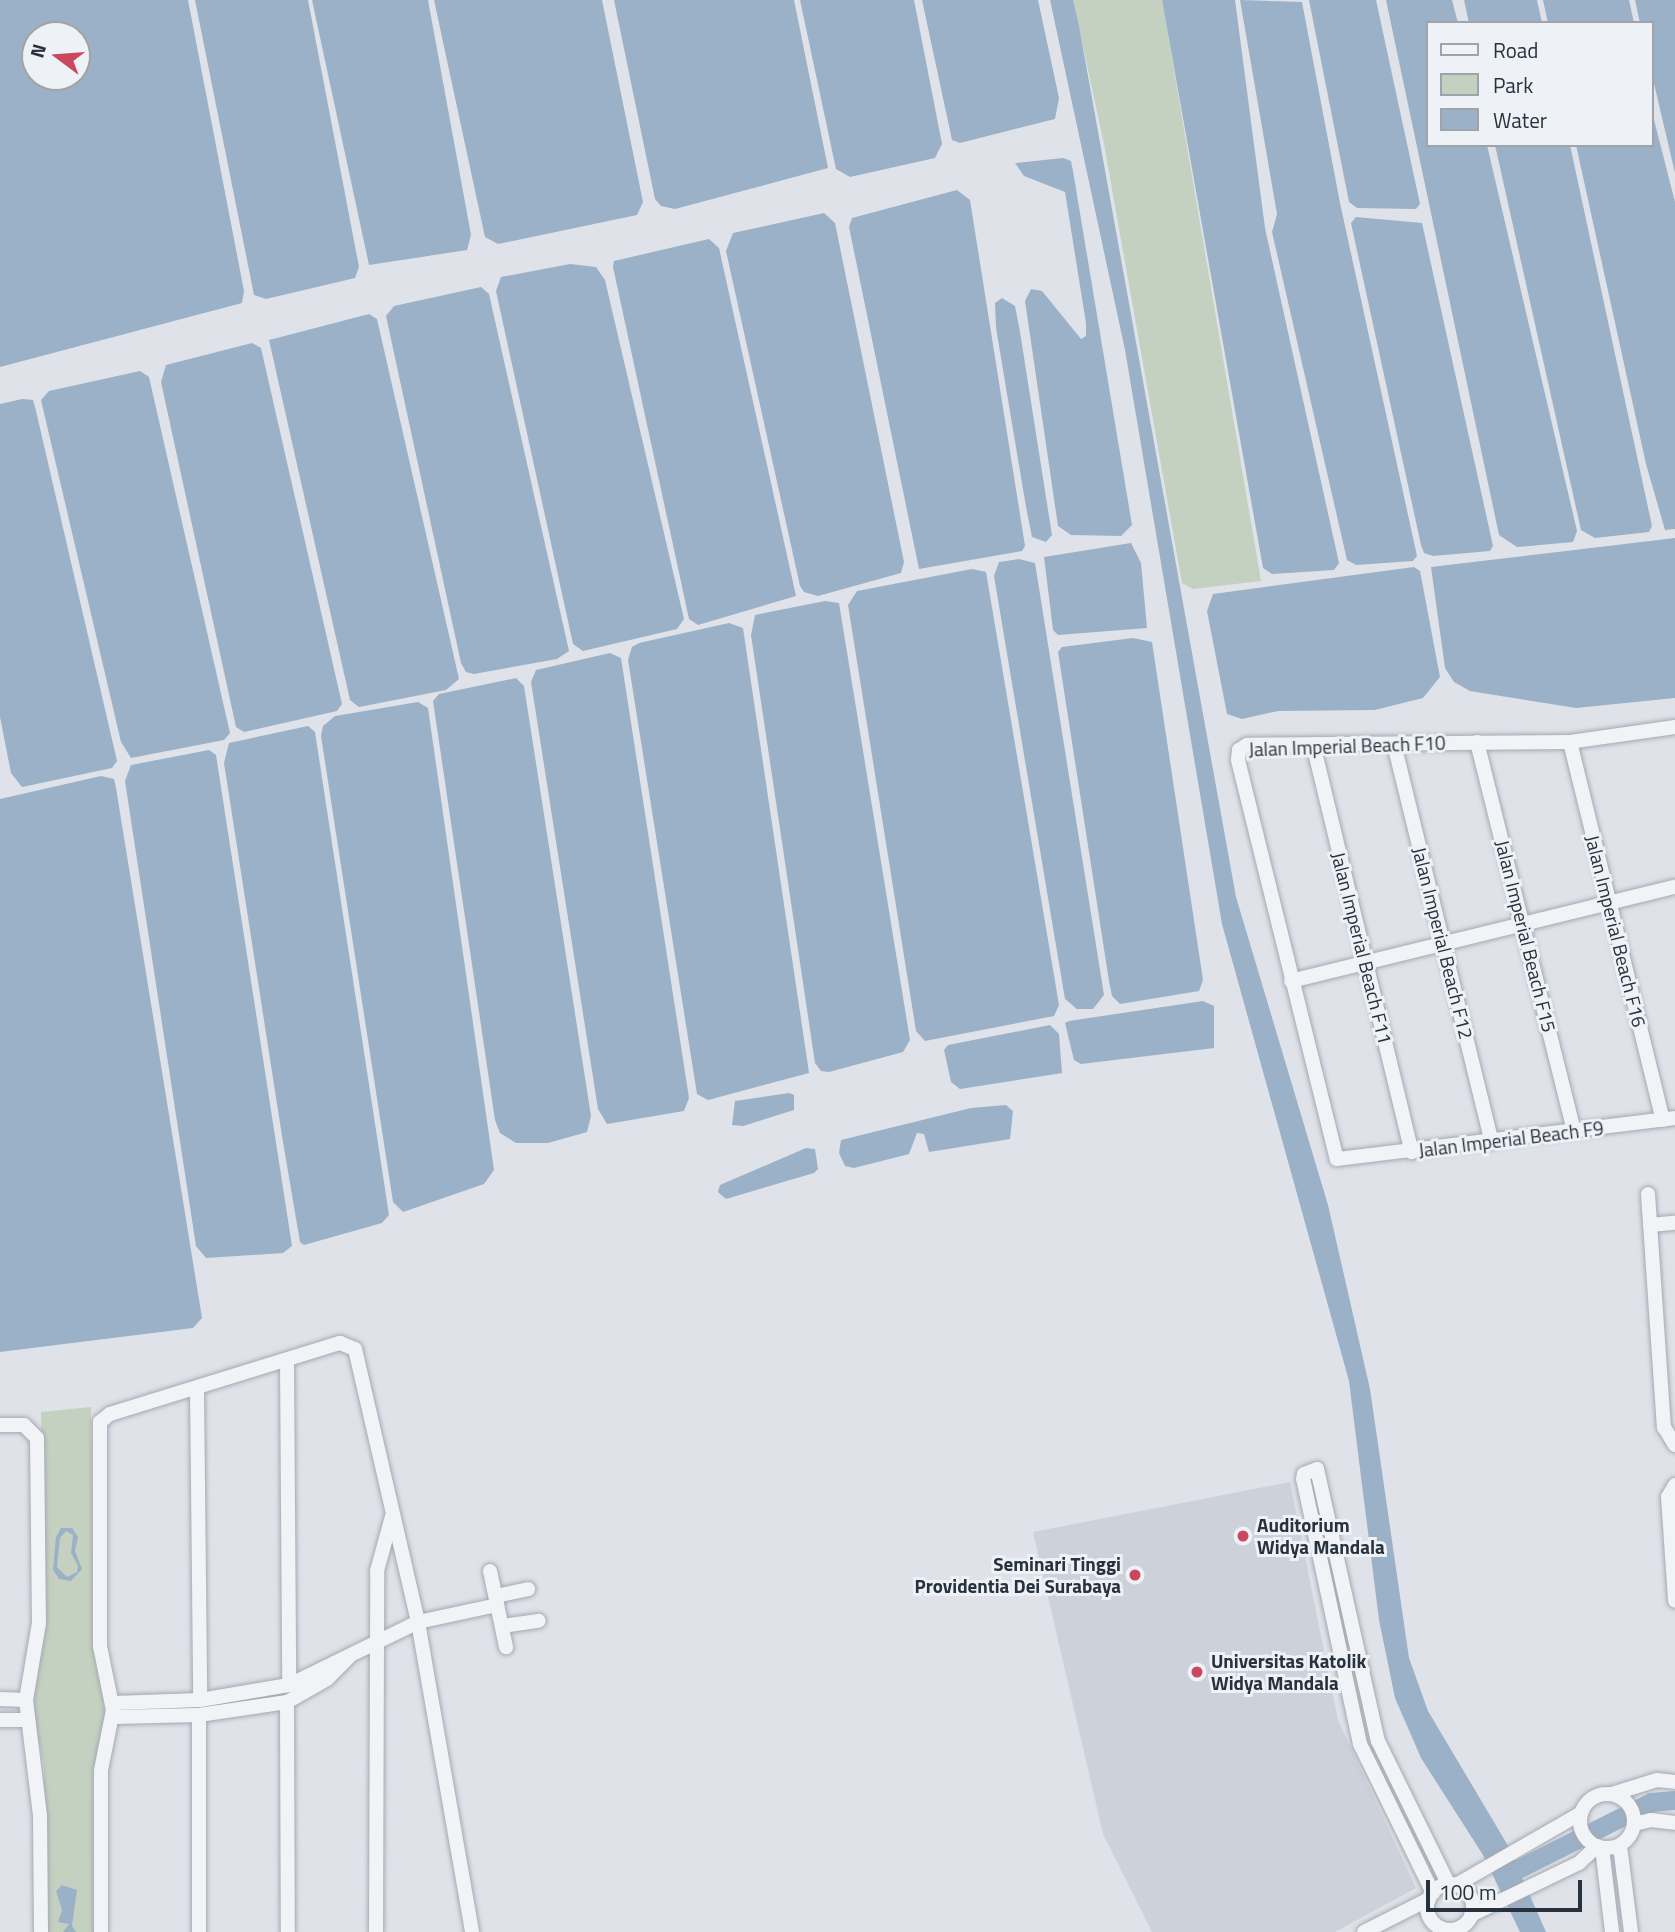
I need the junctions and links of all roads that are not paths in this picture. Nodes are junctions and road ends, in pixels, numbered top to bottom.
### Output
1 (1675, 728) edge
2 (1477, 742) junction
3 (1570, 742) junction
4 (1313, 744) junction
5 (1394, 744) junction
6 (1675, 887) edge
7 (1608, 903) junction
8 (1524, 924) junction
9 (1443, 943) junction
10 (1365, 962) junction
11 (1291, 981) junction
12 (1669, 1119) edge
13 (1574, 1130) junction
14 (1492, 1142) junction
15 (1412, 1152) junction
16 (1346, 1160) joint
17 (1648, 1194) dead end
18 (1675, 1223) edge
19 (1650, 1225) junction
20 (287, 1362) junction
21 (197, 1390) junction
22 (0, 1425) edge
23 (1675, 1444) edge
24 (1675, 1485) edge
25 (392, 1516) junction
26 (490, 1571) dead end
27 (528, 1589) dead end
28 (496, 1600) junction
29 (1675, 1601) edge
30 (539, 1621) dead end
31 (418, 1622) junction
32 (502, 1626) junction
33 (376, 1643) junction
34 (506, 1647) dead end
35 (350, 1657) junction
36 (1360, 1664) junction
37 (1344, 1668) junction
38 (289, 1685) junction
39 (0, 1699) edge
40 (26, 1700) junction
41 (200, 1700) junction
42 (288, 1702) junction
43 (113, 1710) junction
44 (200, 1715) junction
45 (0, 1720) edge
46 (26, 1720) junction
47 (1675, 1782) edge
48 (1612, 1794) junction
49 (1581, 1813) junction
50 (1675, 1823) edge
51 (1634, 1824) junction
52 (1620, 1846) junction
53 (1599, 1847) junction
54 (1452, 1885) junction
55 (1431, 1896) junction
56 (1471, 1923) edge
57 (1447, 1931) edge
58 (41, 1932) edge
59 (101, 1932) edge
60 (199, 1932) edge
61 (288, 1932) edge
62 (376, 1932) edge
63 (472, 1932) edge
64 (1364, 1932) edge
65 (1612, 1932) edge
66 (1631, 1932) edge

1 - 3 street, Jalan Imperial Beach F10
2 - 3 street, Jalan Imperial Beach F10
2 - 5 street, Jalan Imperial Beach F10
2 - 8 street, Jalan Imperial Beach F15
3 - 7 street, Jalan Imperial Beach F16
4 - 5 street, Jalan Imperial Beach F10
4 - 10 street, Jalan Imperial Beach F11
4 - 11 street, Jalan Imperial Beach F10
5 - 9 street, Jalan Imperial Beach F12
6 - 7 street
7 - 8 street
7 - 12 street, Jalan Imperial Beach F16
8 - 9 street
8 - 13 street, Jalan Imperial Beach F15
9 - 10 street
9 - 14 street, Jalan Imperial Beach F12
10 - 11 street
10 - 15 street, Jalan Imperial Beach F11
11 - 16 street, Jalan Imperial Beach F10
12 - 13 street, Jalan Imperial Beach F9
13 - 14 street, Jalan Imperial Beach F9
14 - 15 street, Jalan Imperial Beach F9
15 - 16 street, Jalan Imperial Beach F9
17 - 19 street
18 - 19 street
19 - 23 street
20 - 21 street
20 - 25 street
20 - 38 street
21 - 41 street
21 - 43 street
22 - 40 street
24 - 29 street
25 - 31 street
25 - 33 street
26 - 28 street
27 - 28 street
28 - 31 street
28 - 32 street
30 - 32 street
31 - 33 street
31 - 63 street
32 - 34 street
33 - 35 street
33 - 62 street
35 - 38 street
35 - 42 street
36 - 37 street
36 - 37 street
36 - 54 street
37 - 55 street
38 - 41 street
39 - 40 street
40 - 46 street
41 - 43 street
42 - 44 street
42 - 61 street
43 - 44 street
43 - 59 street
44 - 60 street
45 - 46 street
46 - 58 street
47 - 48 street
48 - 49 street
48 - 51 street
49 - 53 street
49 - 54 street
50 - 51 street
51 - 52 street
52 - 53 street
52 - 66 street
53 - 56 street
53 - 65 street
54 - 55 street
54 - 56 street
55 - 57 street
55 - 64 street
56 - 57 street

